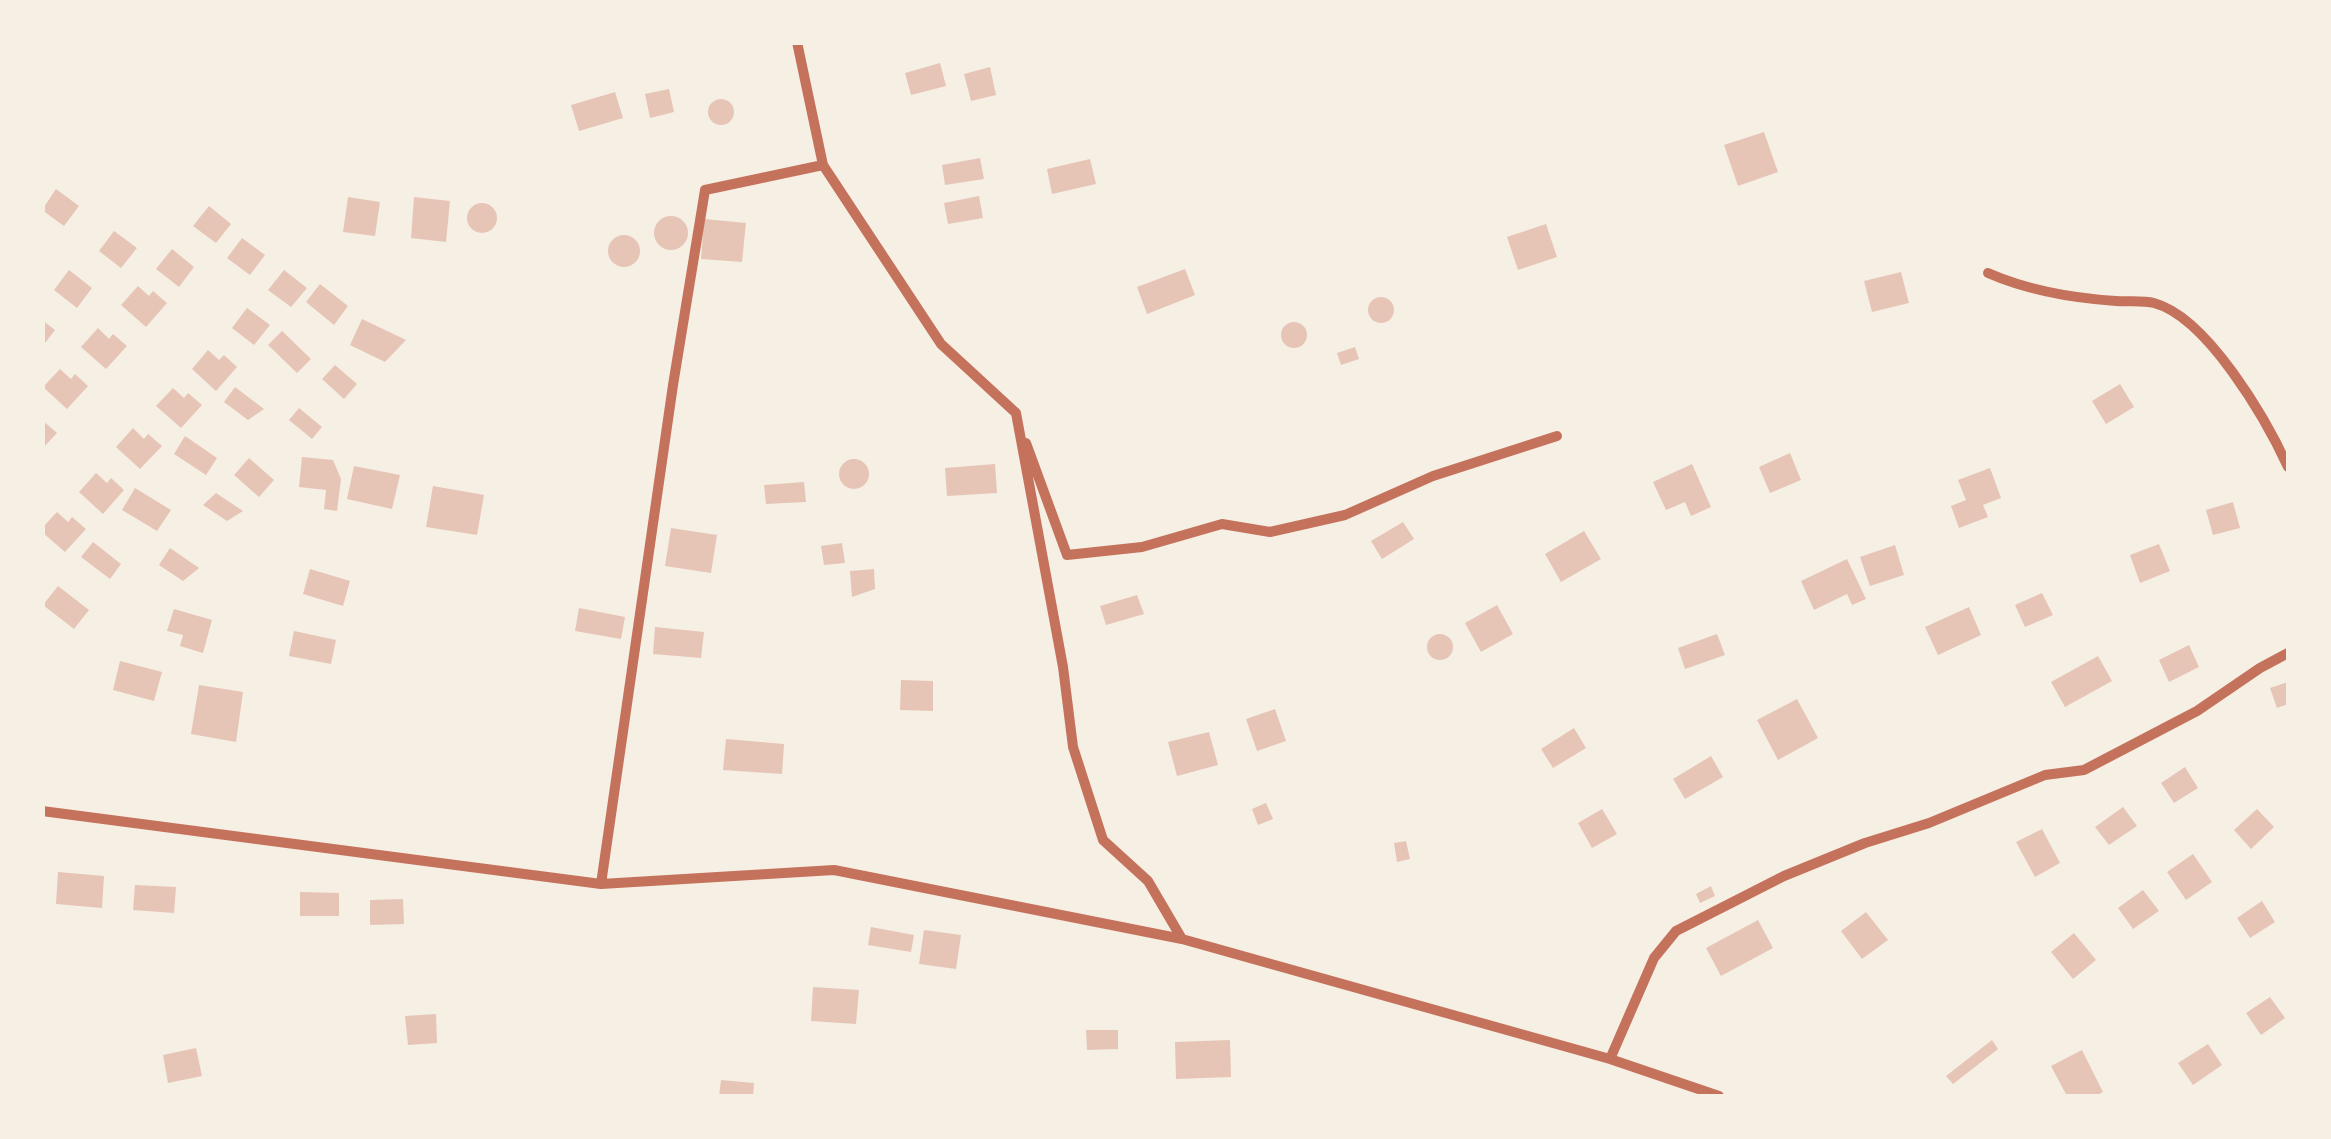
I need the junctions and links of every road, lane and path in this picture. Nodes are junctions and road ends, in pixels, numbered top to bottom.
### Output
1 (797, 42) edge
2 (823, 165) junction
3 (1988, 273) dead end
4 (1016, 414) junction
5 (1557, 436) dead end
6 (2288, 467) edge
7 (2288, 653) edge
8 (42, 811) edge
9 (600, 884) junction
10 (1182, 939) junction
11 (1610, 1059) junction
12 (1718, 1096) edge

1 - 2 street
2 - 4 street
2 - 9 street
3 - 6 street
4 - 5 street
4 - 10 street
7 - 11 street
8 - 9 street
9 - 10 street
10 - 11 street
11 - 12 street

